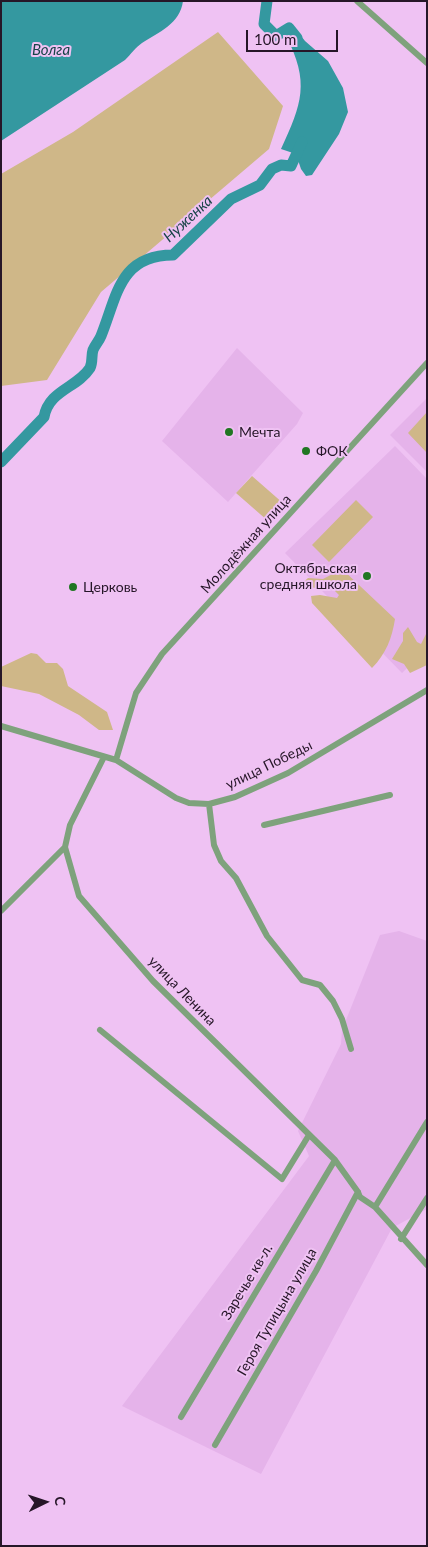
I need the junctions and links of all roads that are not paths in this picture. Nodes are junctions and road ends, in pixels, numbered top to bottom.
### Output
1 (357, 1) edge
2 (427, 63) edge
3 (427, 363) edge
4 (427, 690) edge
5 (1, 726) edge
6 (104, 757) junction
7 (116, 760) junction
8 (390, 795) dead end
9 (209, 804) junction
10 (264, 825) dead end
11 (65, 847) junction
12 (1, 911) edge
13 (100, 1030) dead end
14 (351, 1050) dead end
15 (427, 1122) edge
16 (309, 1135) junction
17 (335, 1160) junction
18 (358, 1192) junction
19 (427, 1198) edge
20 (375, 1207) junction
21 (401, 1239) junction
22 (427, 1265) edge
23 (181, 1417) dead end
24 (215, 1445) dead end

1 - 2 street
3 - 7 street, Молодёжная улица
4 - 9 street, улица Победы
5 - 6 street, улица Победы
6 - 7 street, улица Победы
6 - 11 street
7 - 9 street, улица Победы
8 - 10 street
9 - 14 street
11 - 12 street
11 - 16 street, улица Ленина
13 - 16 street
15 - 20 street
16 - 17 street, улица Ленина
17 - 18 street, улица Ленина
17 - 23 street, Заречье кв-л.
18 - 20 street, улица Ленина
18 - 24 street, Героя Тупицына улица
19 - 21 street
20 - 21 street, улица Ленина
21 - 22 street, улица Ленина

